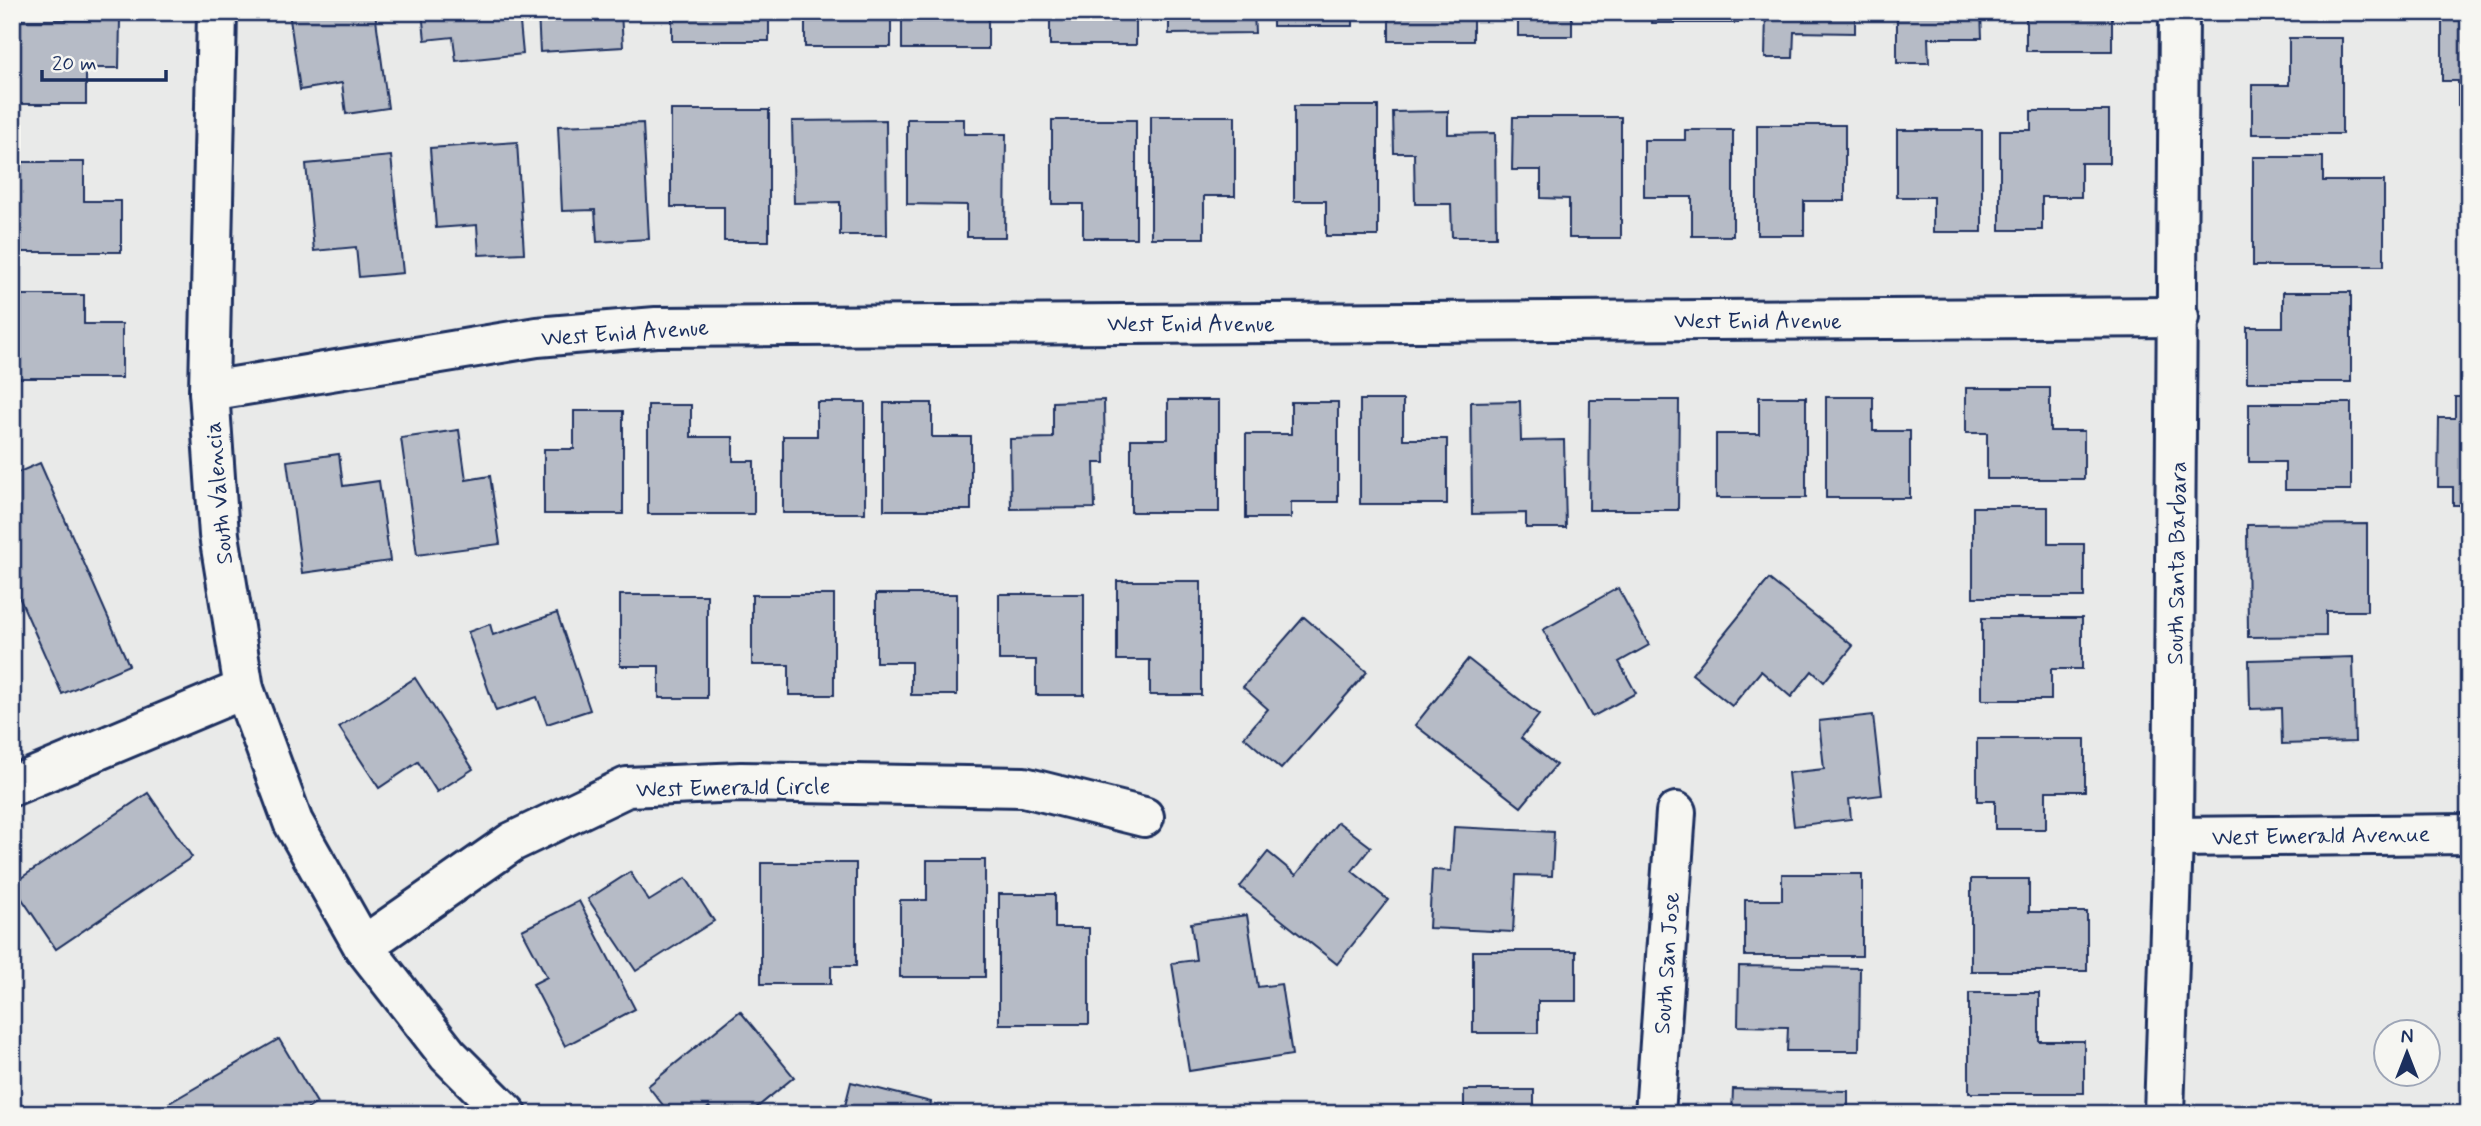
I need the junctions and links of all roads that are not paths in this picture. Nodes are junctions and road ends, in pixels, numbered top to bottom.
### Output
1 (217, 12) edge
2 (2179, 12) edge
3 (2179, 317) junction
4 (209, 391) junction
5 (244, 688) junction
6 (12, 786) edge
7 (1676, 812) dead end
8 (1144, 817) dead end
9 (2469, 834) edge
10 (2173, 837) junction
11 (363, 946) junction
12 (507, 1114) edge
13 (1655, 1114) edge
14 (2164, 1114) edge

1 - 4 street, South Valencia
2 - 3 street, South Santa Barbara
3 - 4 street, West Enid Avenue
3 - 10 street, South Santa Barbara
4 - 5 street, South Valencia
5 - 6 street
5 - 11 street, South Valencia
7 - 13 street, South San Jose
8 - 11 street, West Emerald Circle
9 - 10 street, West Emerald Avenue
10 - 14 street, South Santa Barbara
11 - 12 street, South Valencia

